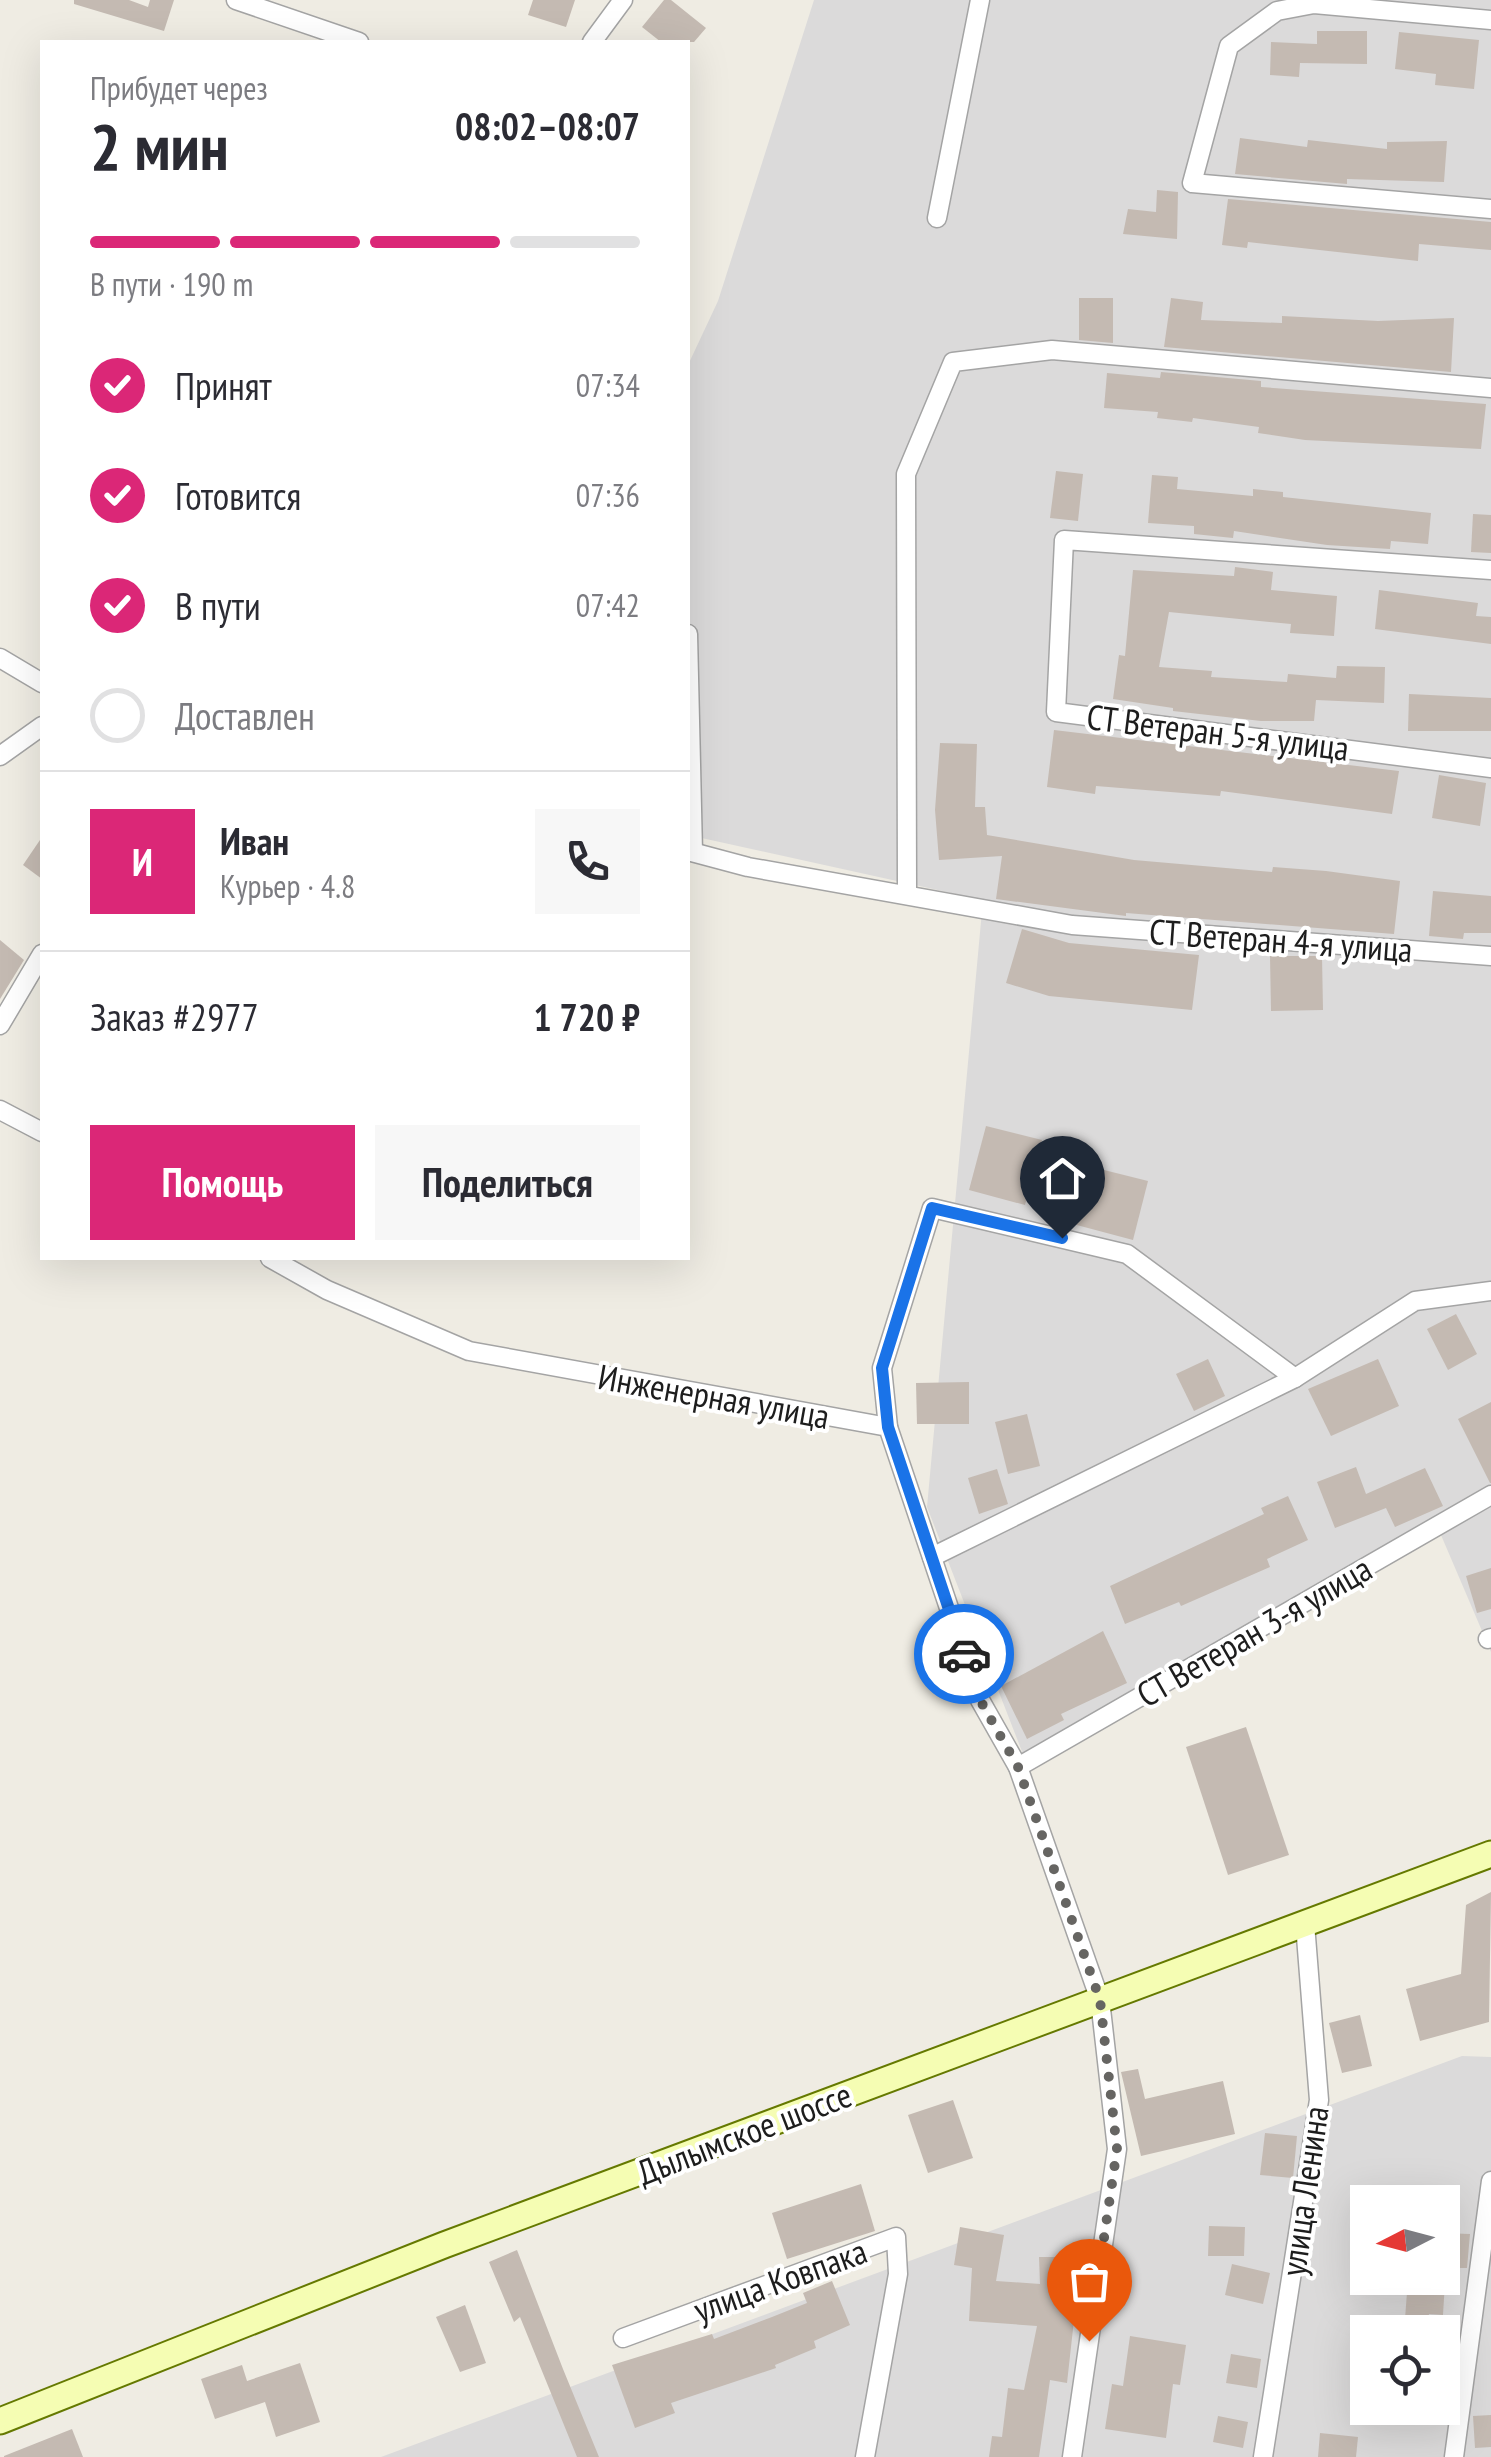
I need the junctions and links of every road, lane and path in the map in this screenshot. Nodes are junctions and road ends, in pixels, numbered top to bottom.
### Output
1 (236, 0) edge
2 (622, 0) edge
3 (980, 0) edge
4 (1491, 20) edge
5 (353, 40) edge
6 (599, 40) edge
7 (1491, 210) edge
8 (937, 218) dead end
9 (1491, 388) edge
10 (1491, 570) edge
11 (0, 658) edge
12 (40, 682) edge
13 (40, 727) edge
14 (0, 756) edge
15 (1491, 768) edge
16 (690, 852) edge
17 (907, 892) junction
18 (1491, 956) edge
19 (40, 957) edge
20 (0, 1024) edge
21 (0, 1110) edge
22 (40, 1131) edge
23 (274, 1260) edge
24 (1491, 1291) edge
25 (1295, 1378) junction
26 (888, 1427) junction
27 (1491, 1495) edge
28 (932, 1557) junction
29 (1018, 1767) junction
30 (1491, 1854) edge
31 (1305, 1924) junction
32 (1100, 2000) junction
33 (1491, 2181) edge
34 (624, 2338) dead end
35 (0, 2421) edge
36 (865, 2457) edge
37 (1072, 2457) edge
38 (1263, 2457) edge
39 (1454, 2457) edge

1 - 5 street
2 - 6 street
3 - 8 street
4 - 7 street
9 - 17 street
10 - 15 street, СТ Ветеран 5-я улица
11 - 12 street
13 - 14 street
16 - 17 street, СТ Ветеран 4-я улица
17 - 18 street, СТ Ветеран 4-я улица
19 - 20 street
21 - 22 street
23 - 26 street, Инженерная улица
24 - 25 street
25 - 26 street
25 - 28 street
26 - 28 street
27 - 29 street, СТ Ветеран 3-я улица
28 - 29 street
29 - 32 street
30 - 31 main road, Дылымское шоссе
31 - 32 main road, Дылымское шоссе
31 - 38 street, улица Ленина
32 - 35 main road, Дылымское шоссе
32 - 37 street
33 - 39 street
34 - 36 street, улица Ковпака

